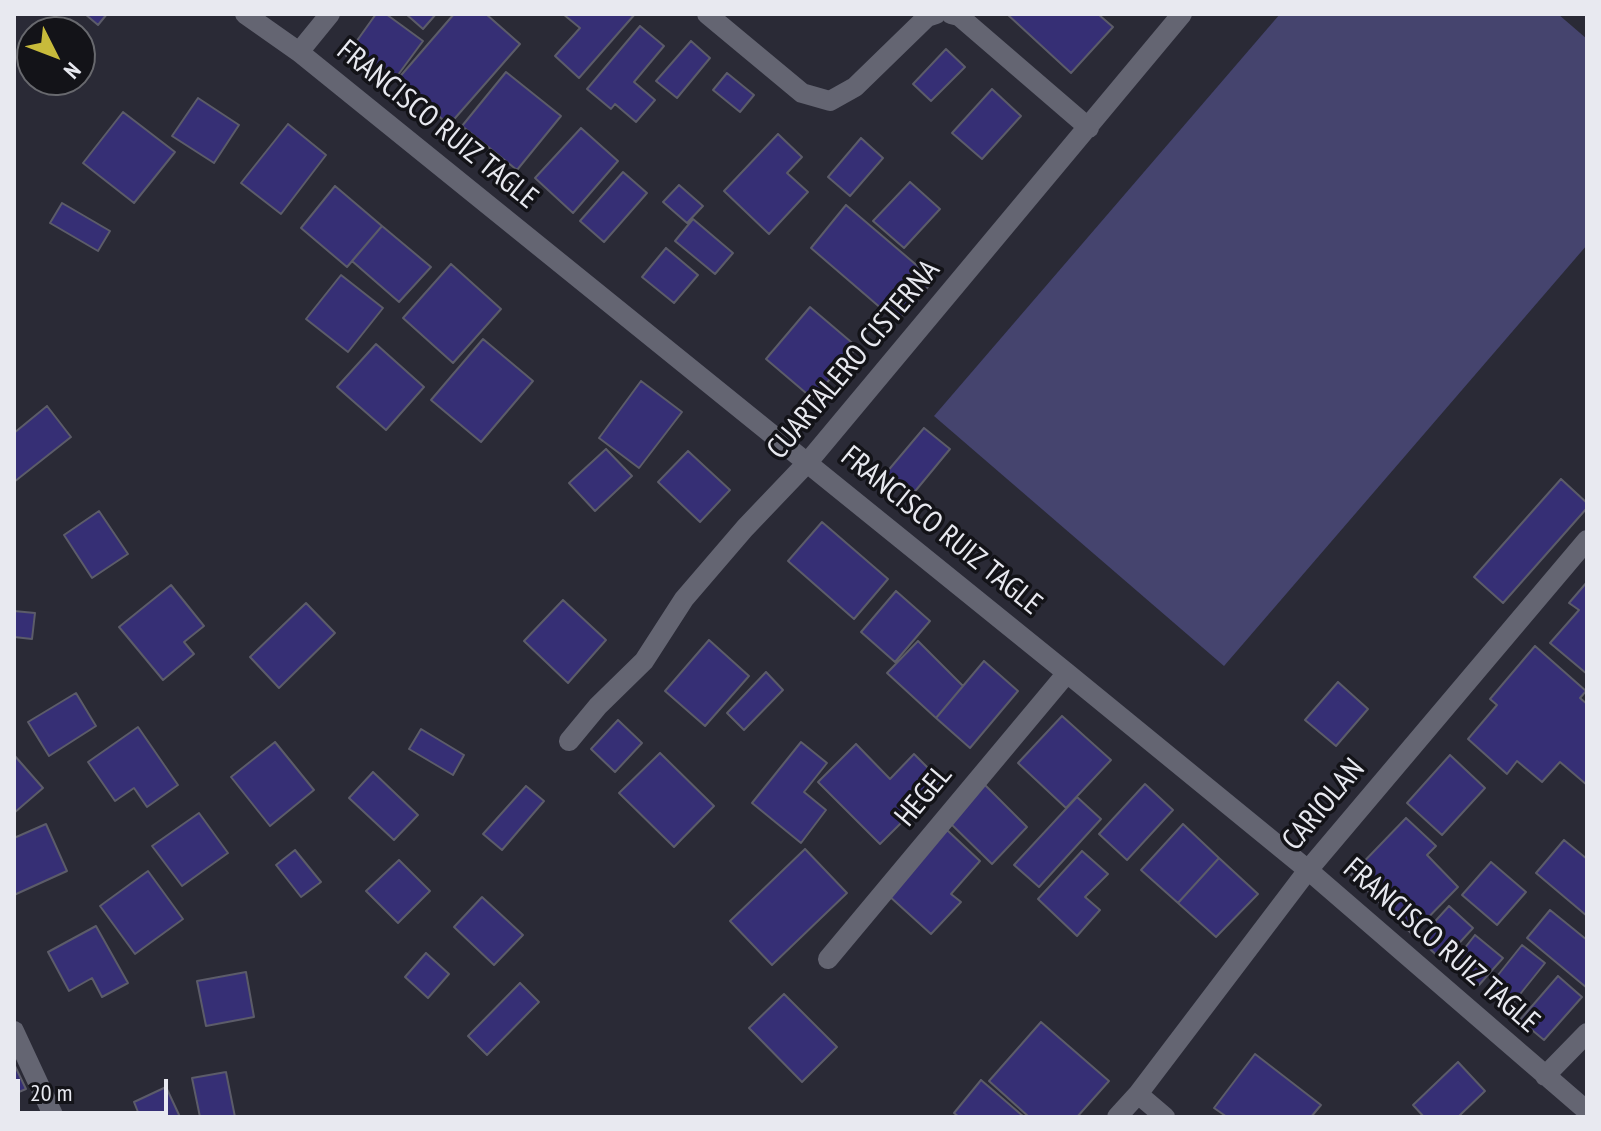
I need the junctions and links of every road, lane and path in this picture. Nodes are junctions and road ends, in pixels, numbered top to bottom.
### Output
1 (245, 14) edge
2 (330, 14) edge
3 (707, 14) edge
4 (936, 14) edge
5 (951, 14) edge
6 (1182, 14) edge
7 (299, 52) junction
8 (1089, 128) junction
9 (808, 462) junction
10 (1587, 540) edge
11 (1067, 673) junction
12 (569, 741) dead end
13 (1308, 870) junction
14 (828, 959) dead end
15 (14, 1031) edge
16 (1587, 1033) edge
17 (1545, 1076) junction
18 (1138, 1094) junction
19 (1587, 1111) edge
20 (54, 1117) edge
21 (1117, 1117) edge
22 (1165, 1117) edge

1 - 7 street, FRANCISCO RUIZ TAGLE
2 - 7 street
3 - 4 street
5 - 8 street
6 - 8 street, CUARTALERO CISTERNA
7 - 9 street, FRANCISCO RUIZ TAGLE
8 - 9 street, CUARTALERO CISTERNA
9 - 11 street, FRANCISCO RUIZ TAGLE
9 - 12 street, CUARTALERO CISTERNA
10 - 13 street, CARIOLAN
11 - 13 street, FRANCISCO RUIZ TAGLE
11 - 14 street, HEGEL
13 - 17 street, FRANCISCO RUIZ TAGLE
13 - 18 street, CARIOLAN
15 - 20 street
16 - 17 street
17 - 19 street, FRANCISCO RUIZ TAGLE
18 - 21 street, CARIOLAN
18 - 22 street

